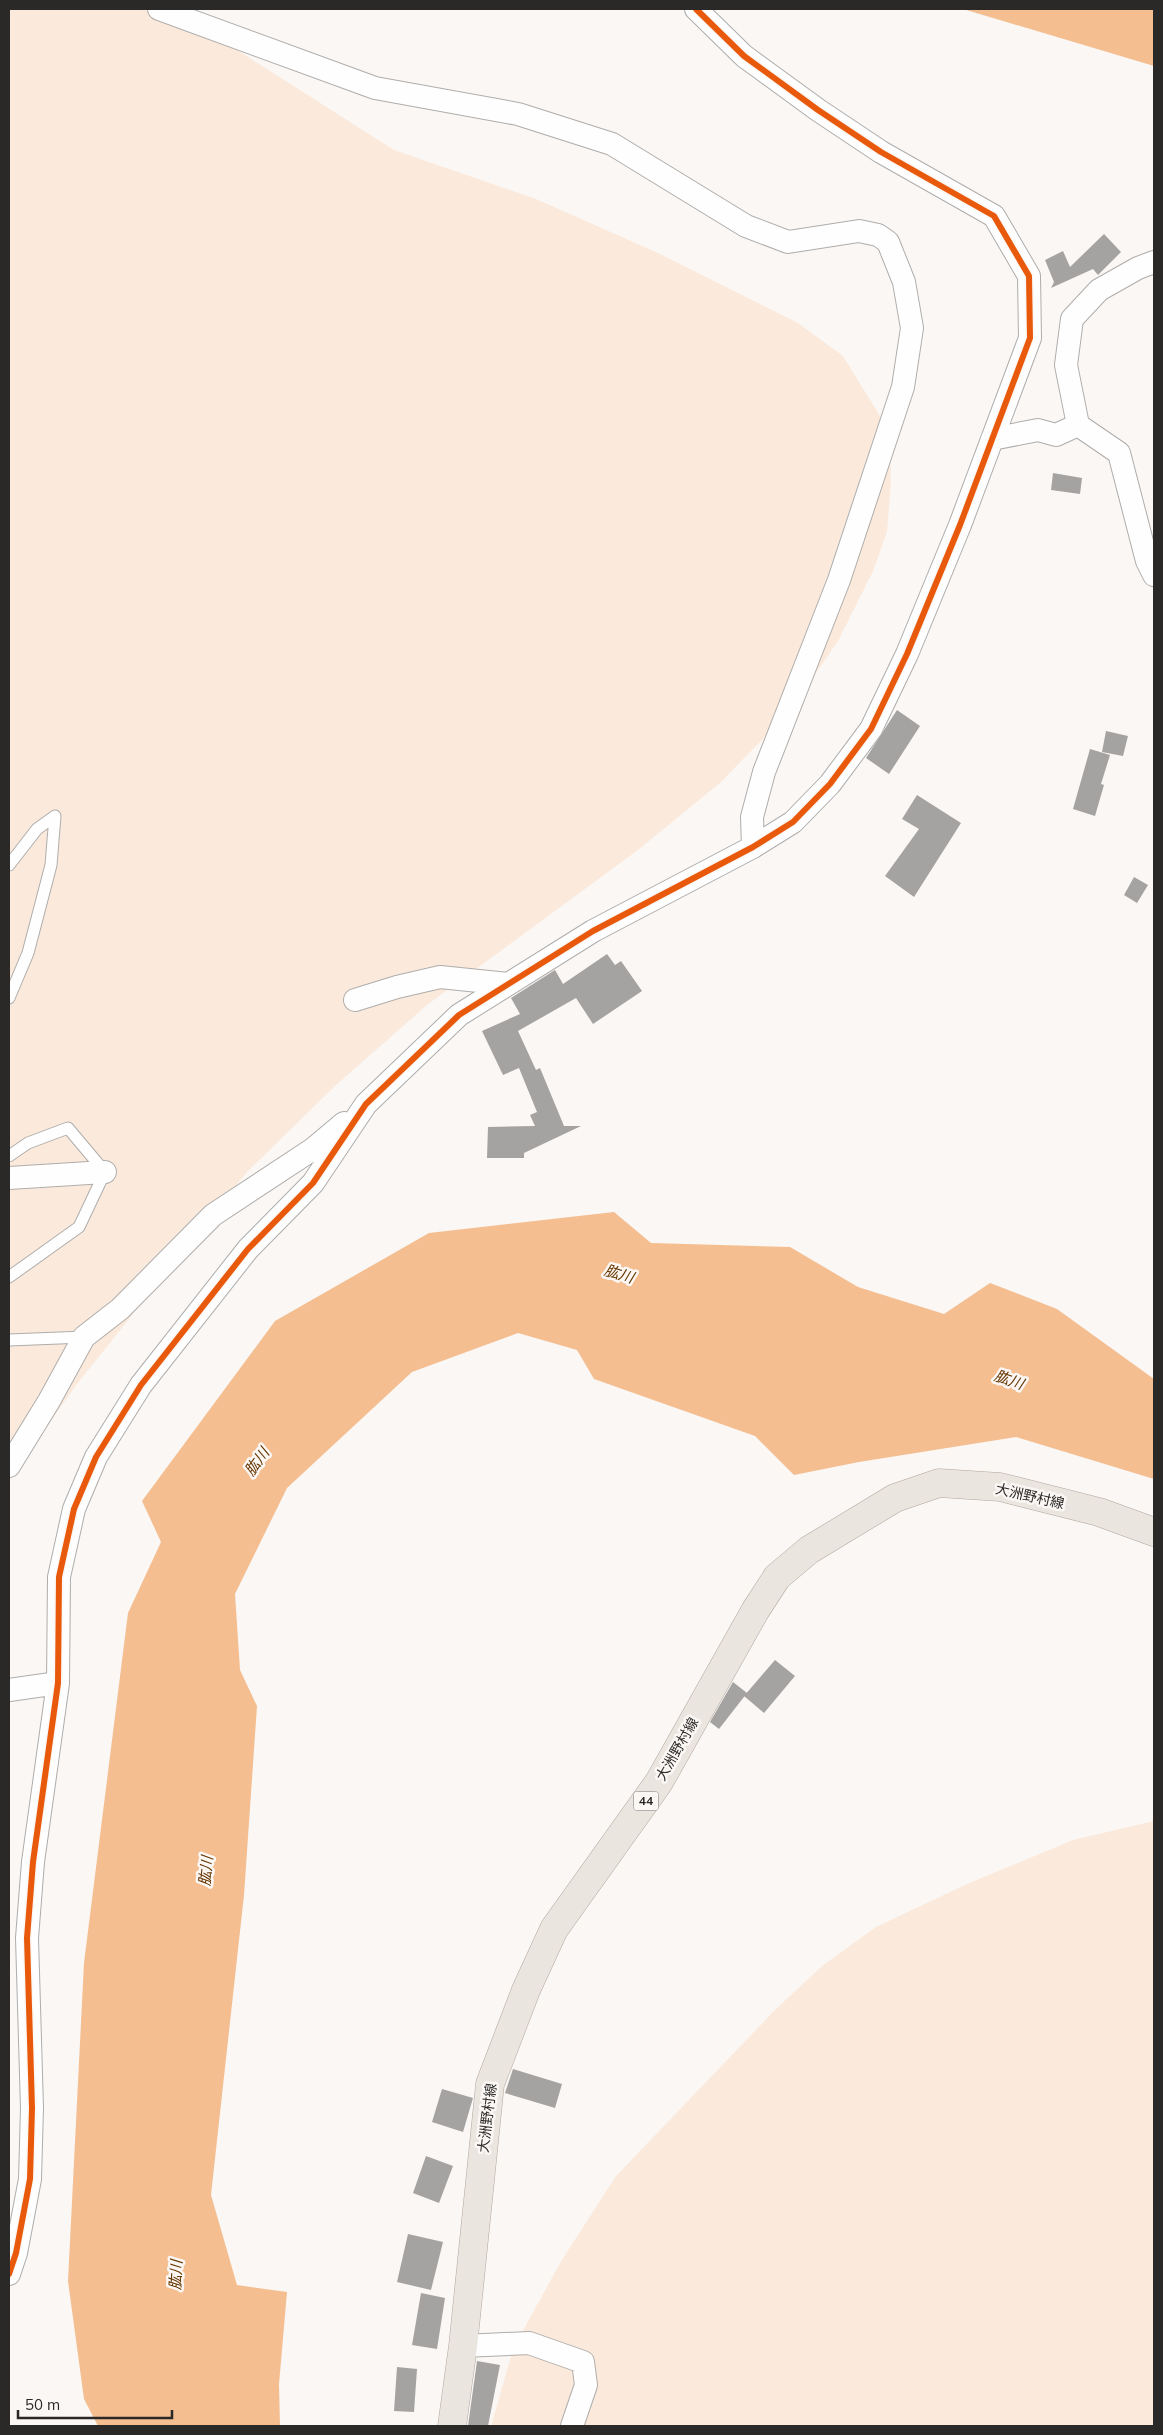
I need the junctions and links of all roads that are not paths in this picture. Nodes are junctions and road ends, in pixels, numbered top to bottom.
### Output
1 (159, 9) edge
2 (696, 9) edge
3 (1154, 262) edge
4 (1078, 425) junction
5 (992, 439) junction
6 (1154, 575) edge
7 (753, 847) junction
8 (9, 865) edge
9 (508, 984) junction
10 (9, 998) edge
11 (355, 1000) dead end
12 (366, 1104) junction
13 (9, 1156) edge
14 (105, 1172) junction
15 (9, 1178) edge
16 (9, 1277) edge
17 (84, 1337) junction
18 (9, 1340) edge
19 (9, 1466) edge
20 (1154, 1532) edge
21 (58, 1683) junction
22 (9, 1690) edge
23 (9, 2274) edge
24 (463, 2346) junction
25 (452, 2426) edge
26 (572, 2426) edge

1 - 7 street
2 - 5 street
3 - 4 street
4 - 5 street
4 - 6 street
5 - 7 street
7 - 9 street
8 - 10 lane
9 - 11 street
9 - 12 street
12 - 17 street
12 - 21 street
13 - 14 lane
14 - 15 street
14 - 16 lane
17 - 18 lane
17 - 19 street
20 - 24 main road, 大洲野村線 / 44
21 - 22 street
21 - 23 street
24 - 25 main road, 大洲野村線 / 44
24 - 26 street

